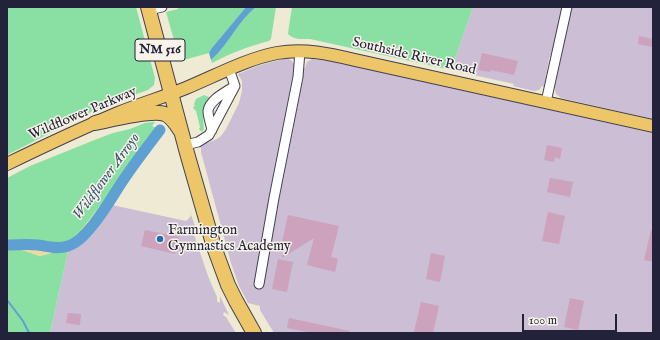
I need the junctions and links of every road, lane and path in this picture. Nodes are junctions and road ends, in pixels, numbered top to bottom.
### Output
1 (567, 7) edge
2 (153, 8) edge
3 (300, 52) junction
4 (230, 69) junction
5 (236, 86) junction
6 (172, 93) junction
7 (546, 102) junction
8 (95, 123) junction
9 (653, 126) edge
10 (212, 130) junction
11 (184, 140) junction
12 (7, 164) edge
13 (259, 284) dead end
14 (254, 333) edge

1 - 7 street
2 - 6 highway, NM 516
3 - 4 main road, Southside River Road
3 - 7 main road, Southside River Road
3 - 13 street
4 - 5 street
4 - 6 main road, Southside River Road
5 - 10 street
5 - 10 street
6 - 8 main road, Wildflower Parkway
6 - 11 highway, NM 516
7 - 9 main road, Southside River Road
8 - 11 highway
8 - 12 main road, Wildflower Parkway
10 - 11 street
11 - 14 highway, NM 516

